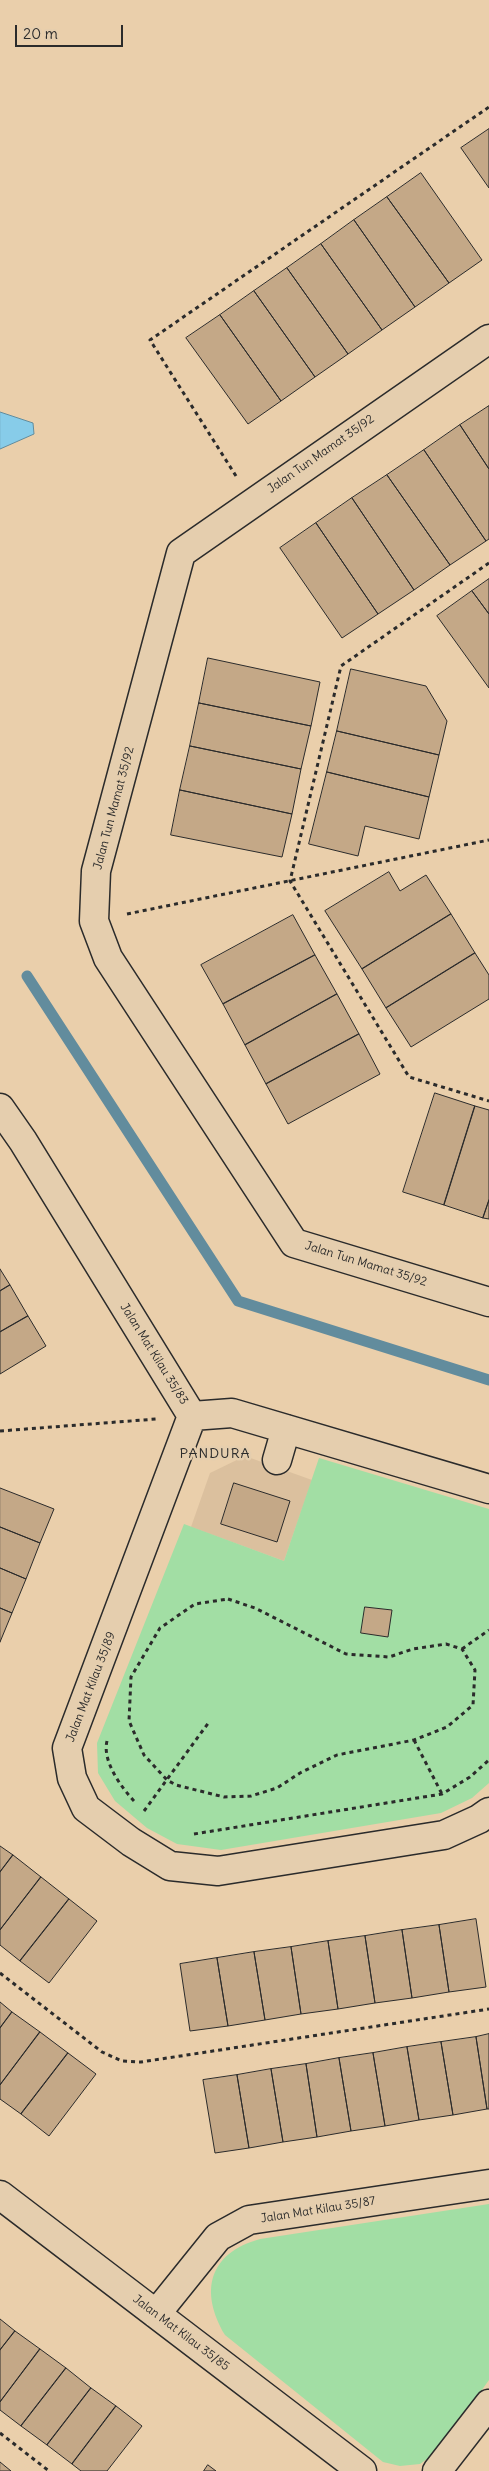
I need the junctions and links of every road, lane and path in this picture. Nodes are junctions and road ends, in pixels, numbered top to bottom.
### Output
1 (489, 107) edge
2 (489, 339) edge
3 (238, 479) dead end
4 (489, 563) edge
5 (489, 840) edge
6 (290, 881) junction
7 (94, 920) junction
8 (489, 1101) edge
9 (0, 1108) edge
10 (489, 1302) edge
11 (192, 1416) junction
12 (286, 1429) junction
13 (0, 1431) edge
14 (277, 1460) dead end
15 (489, 1489) edge
16 (489, 1630) edge
17 (462, 1649) junction
18 (131, 1677) junction
19 (125, 1694) dead end
20 (209, 1722) dead end
21 (109, 1735) dead end
22 (414, 1740) junction
23 (489, 1760) edge
24 (167, 1780) junction
25 (442, 1794) junction
26 (144, 1811) junction
27 (489, 1812) edge
28 (151, 1816) dead end
29 (191, 1834) dead end
30 (0, 1973) edge
31 (489, 2009) edge
32 (489, 2184) edge
33 (0, 2195) edge
34 (156, 2314) junction
35 (489, 2404) edge
36 (0, 2433) edge
37 (48, 2471) edge
38 (362, 2471) edge
39 (437, 2471) edge

1 - 3 path
2 - 7 street, Jalan Tun Mamat 35/92
4 - 6 path
5 - 6 path
6 - 7 path
6 - 8 path
7 - 10 street, Jalan Tun Mamat 35/92
9 - 11 street, Jalan Mat Kilau 35/83
11 - 12 street, Jalan Mat Kilau 35/83
11 - 13 path
11 - 27 street, Jalan Mat Kilau 35/89
12 - 14 street
12 - 15 street, Jalan Mat Kilau 35/83
16 - 17 path
17 - 18 path
17 - 22 path
18 - 19 path
18 - 24 path
20 - 24 path
21 - 26 path
22 - 24 path
22 - 25 path
23 - 25 path
24 - 26 path
25 - 29 path
26 - 28 path
30 - 31 path
32 - 34 street, Jalan Mat Kilau 35/87
33 - 34 street, Jalan Mat Kilau 35/85
34 - 38 street, Jalan Mat Kilau 35/85
35 - 39 street
36 - 37 path

